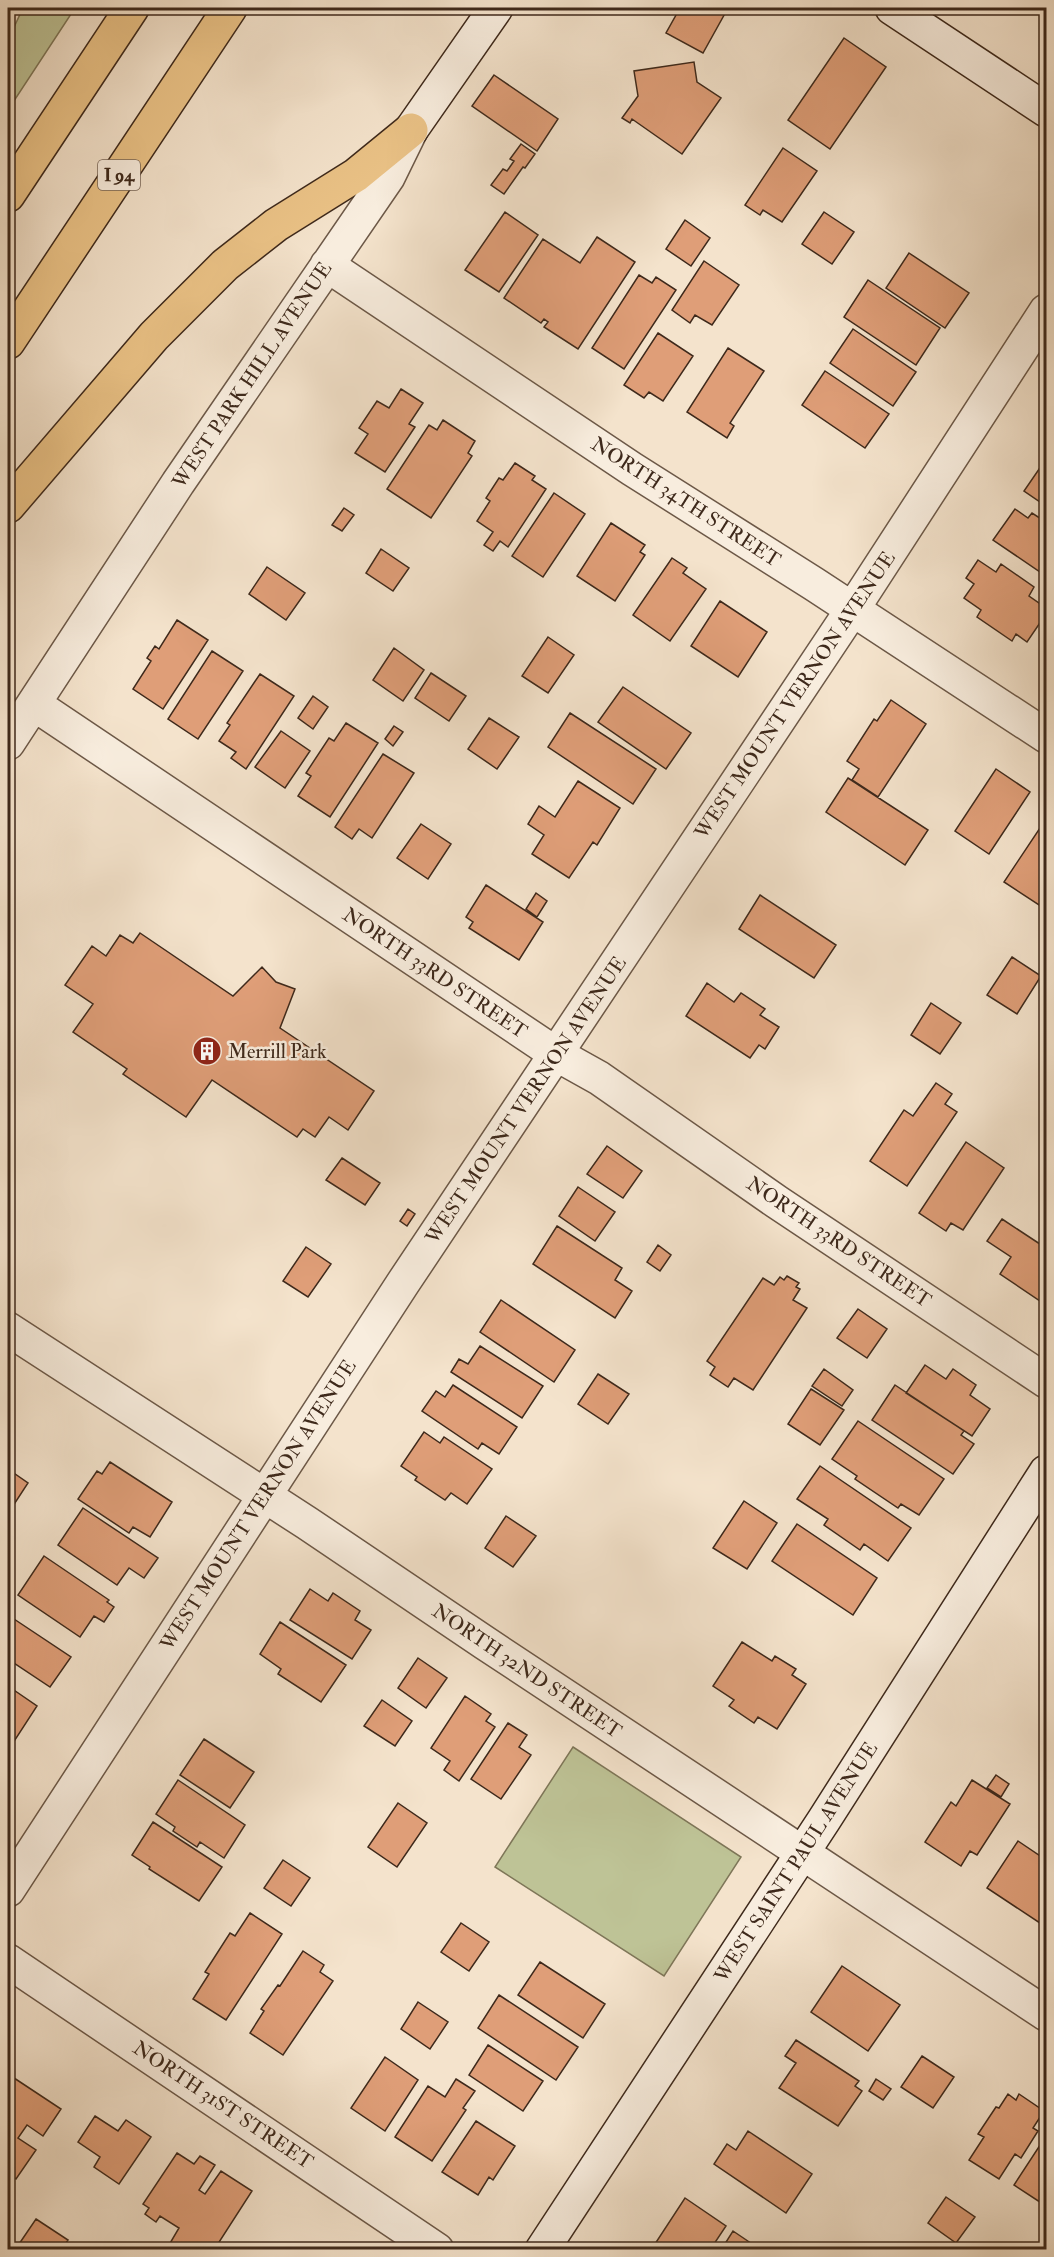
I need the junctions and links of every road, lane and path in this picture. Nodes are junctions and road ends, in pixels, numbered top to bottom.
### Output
1 (132, 8) edge
2 (230, 8) edge
3 (496, 8) edge
4 (892, 8) edge
5 (1047, 110) edge
6 (411, 130) junction
7 (8, 195) edge
8 (327, 265) junction
9 (1047, 311) edge
10 (8, 342) edge
11 (8, 506) edge
12 (852, 610) junction
13 (34, 704) junction
14 (1047, 736) edge
15 (8, 743) edge
16 (556, 1054) junction
17 (8, 1329) edge
18 (1047, 1381) edge
19 (1047, 1472) edge
20 (264, 1496) junction
21 (802, 1853) junction
22 (8, 1890) edge
23 (8, 1961) edge
24 (1047, 2014) edge
25 (437, 2250) edge
26 (542, 2250) edge

1 - 7 highway
2 - 10 highway, I 94
3 - 6 street, WEST PARK HILL AVENUE
4 - 5 street
6 - 8 street, WEST PARK HILL AVENUE
6 - 11 highway
8 - 12 street, NORTH 34TH STREET
8 - 13 street, WEST PARK HILL AVENUE
9 - 12 street, WEST MOUNT VERNON AVENUE
12 - 14 street, NORTH 34TH STREET
12 - 16 street, WEST MOUNT VERNON AVENUE
13 - 15 street, WEST PARK HILL AVENUE
13 - 16 street, NORTH 33RD STREET
16 - 18 street, NORTH 33RD STREET
16 - 20 street, WEST MOUNT VERNON AVENUE
17 - 20 street, NORTH 32ND STREET
19 - 21 street, WEST SAINT PAUL AVENUE
20 - 21 street, NORTH 32ND STREET
20 - 22 street, WEST MOUNT VERNON AVENUE
21 - 24 street, NORTH 32ND STREET
21 - 26 street, WEST SAINT PAUL AVENUE
23 - 25 street, NORTH 31ST STREET

